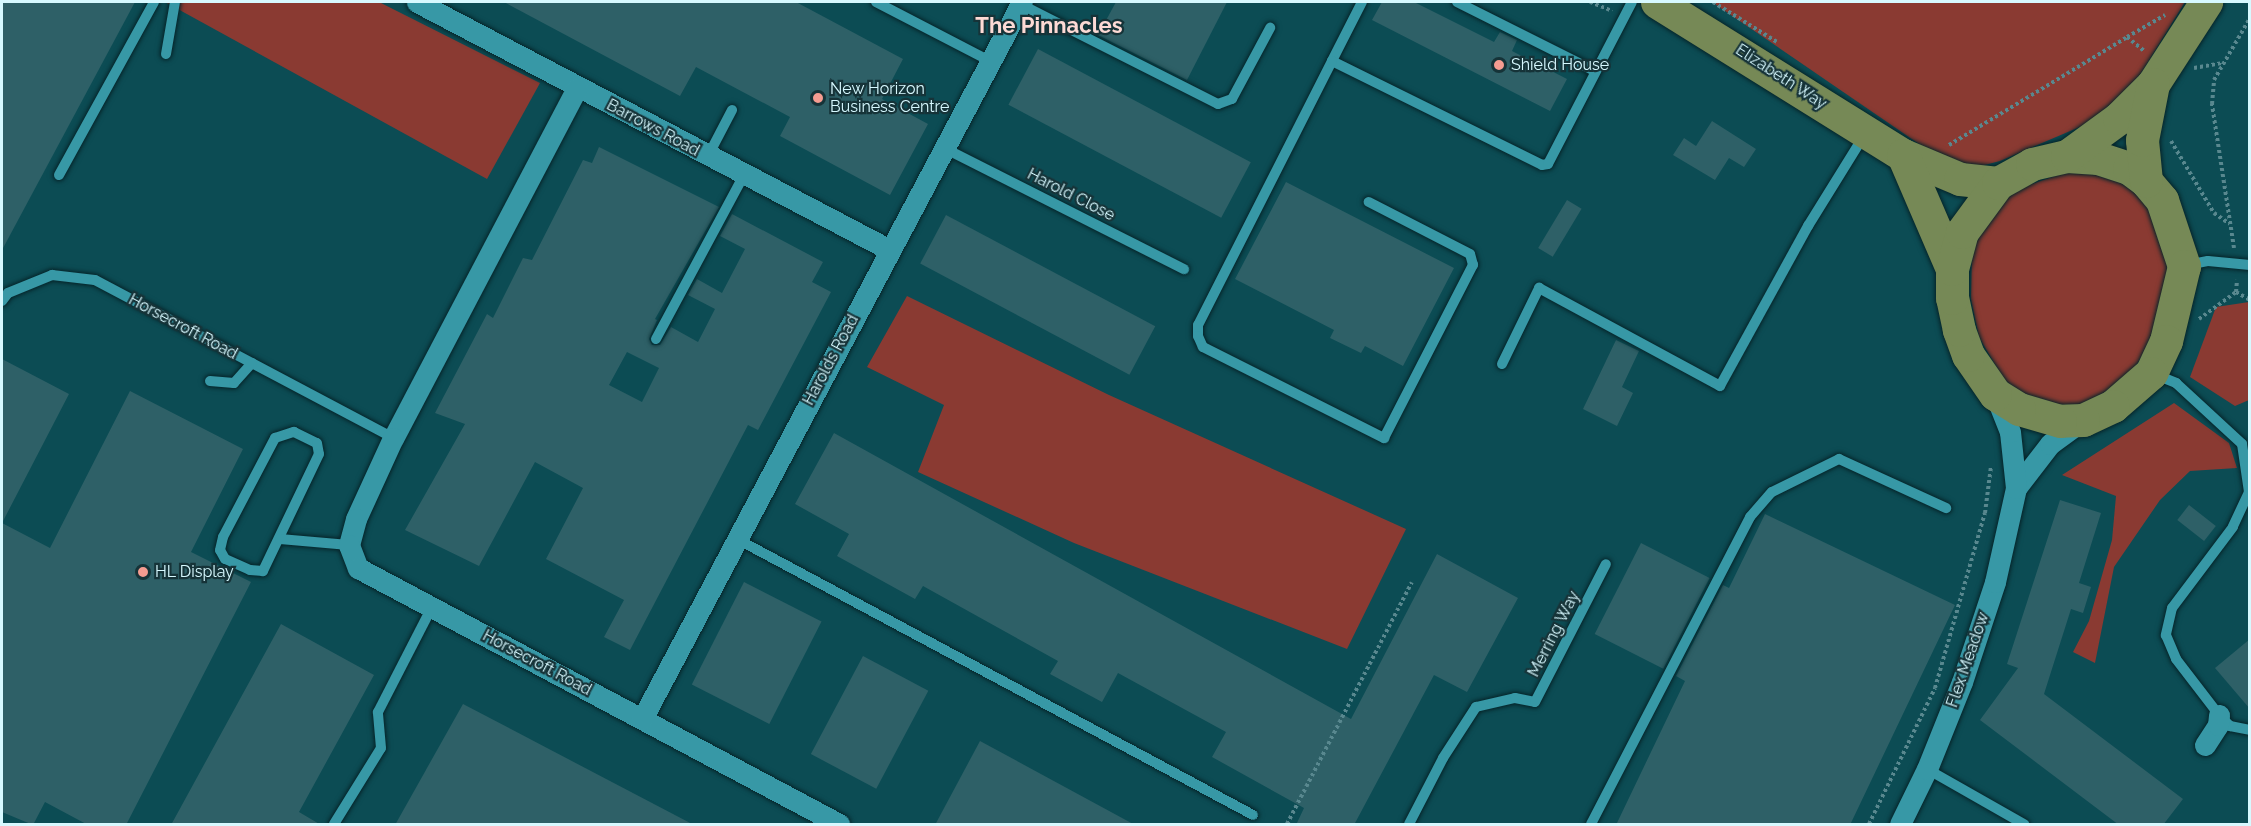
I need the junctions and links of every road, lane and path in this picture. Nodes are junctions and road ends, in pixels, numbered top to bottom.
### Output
1 (154, 2) edge
2 (176, 2) edge
3 (417, 2) edge
4 (876, 2) edge
5 (1362, 2) edge
6 (1457, 2) edge
7 (1632, 2) edge
8 (1657, 2) edge
9 (2206, 2) edge
10 (1021, 3) edge
11 (2167, 14) dead end
12 (2250, 18) edge
13 (1270, 28) dead end
14 (2127, 37) junction
15 (166, 54) dead end
16 (990, 61) junction
17 (1332, 61) junction
18 (2222, 63) junction
19 (2151, 69) junction
20 (2192, 69) dead end
21 (1595, 71) junction
22 (576, 88) junction
23 (732, 110) dead end
24 (1867, 132) junction
25 (2166, 134) dead end
26 (944, 148) junction
27 (1942, 152) dead end
28 (1903, 155) junction
29 (707, 156) junction
30 (2067, 156) junction
31 (59, 175) dead end
32 (744, 175) junction
33 (2146, 181) junction
34 (1998, 183) junction
35 (1370, 202) dead end
36 (2231, 224) junction
37 (2233, 242) dead end
38 (890, 250) junction
39 (2250, 265) edge
40 (2184, 266) junction
41 (1184, 269) dead end
42 (1952, 269) junction
43 (2236, 292) dead end
44 (2250, 300) edge
45 (2, 301) edge
46 (656, 339) dead end
47 (252, 363) junction
48 (1502, 364) dead end
49 (2151, 373) junction
50 (210, 381) dead end
51 (1995, 394) junction
52 (2083, 420) junction
53 (393, 438) junction
54 (1990, 458) dead end
55 (2016, 488) junction
56 (2249, 492) edge
57 (1946, 508) dead end
58 (280, 539) junction
59 (737, 539) junction
60 (349, 544) junction
61 (1606, 564) dead end
62 (1412, 582) dead end
63 (432, 607) junction
64 (2219, 715) junction
65 (642, 719) junction
66 (2250, 730) edge
67 (2205, 746) dead end
68 (1927, 769) junction
69 (1253, 815) dead end
70 (334, 825) edge
71 (839, 825) edge
72 (1287, 825) edge
73 (1409, 825) edge
74 (1592, 825) edge
75 (1869, 825) edge
76 (1899, 825) edge
77 (2024, 825) edge

1 - 31 lane
2 - 15 lane
3 - 22 street, Barrows Road
4 - 16 lane
5 - 17 lane
6 - 21 lane
7 - 21 lane
8 - 24 main road, Elizabeth Way
9 - 19 main road
10 - 13 lane
10 - 16 street, Harolds Road
11 - 14 path
12 - 18 path
14 - 19 path
14 - 27 path
16 - 26 street, Harolds Road
17 - 21 lane
17 - 35 lane
18 - 20 path
18 - 36 path
19 - 30 main road
19 - 33 main road
22 - 29 street, Barrows Road
22 - 53 street
23 - 29 lane
24 - 28 main road, Elizabeth Way
24 - 48 lane
25 - 36 path
26 - 38 street, Harolds Road
26 - 41 lane, Harold Close
28 - 34 main road, Elizabeth Way
28 - 42 main road
29 - 32 street, Barrows Road
30 - 33 main road
30 - 34 main road
32 - 38 street, Barrows Road
32 - 46 lane
33 - 40 main road
34 - 42 main road
36 - 37 path
38 - 59 street, Harolds Road
39 - 40 lane
40 - 49 main road
42 - 51 main road
43 - 44 path
45 - 47 lane, Horsecroft Road
47 - 50 lane
47 - 53 lane, Horsecroft Road
49 - 52 main road
49 - 56 lane
51 - 52 main road
51 - 55 street, Flex Meadow
52 - 55 street, Flex Meadow
53 - 60 street
54 - 75 path
55 - 68 street, Flex Meadow
56 - 64 lane
57 - 74 lane
58 - 58 lane
58 - 60 lane
59 - 65 street, Harolds Road
59 - 69 lane
60 - 63 street, Horsecroft Road
61 - 73 lane, Merring Way
62 - 72 path
63 - 65 street, Horsecroft Road
63 - 70 lane
64 - 66 lane
64 - 67 street
65 - 71 street, Horsecroft Road
68 - 76 street, Flex Meadow
68 - 77 lane

